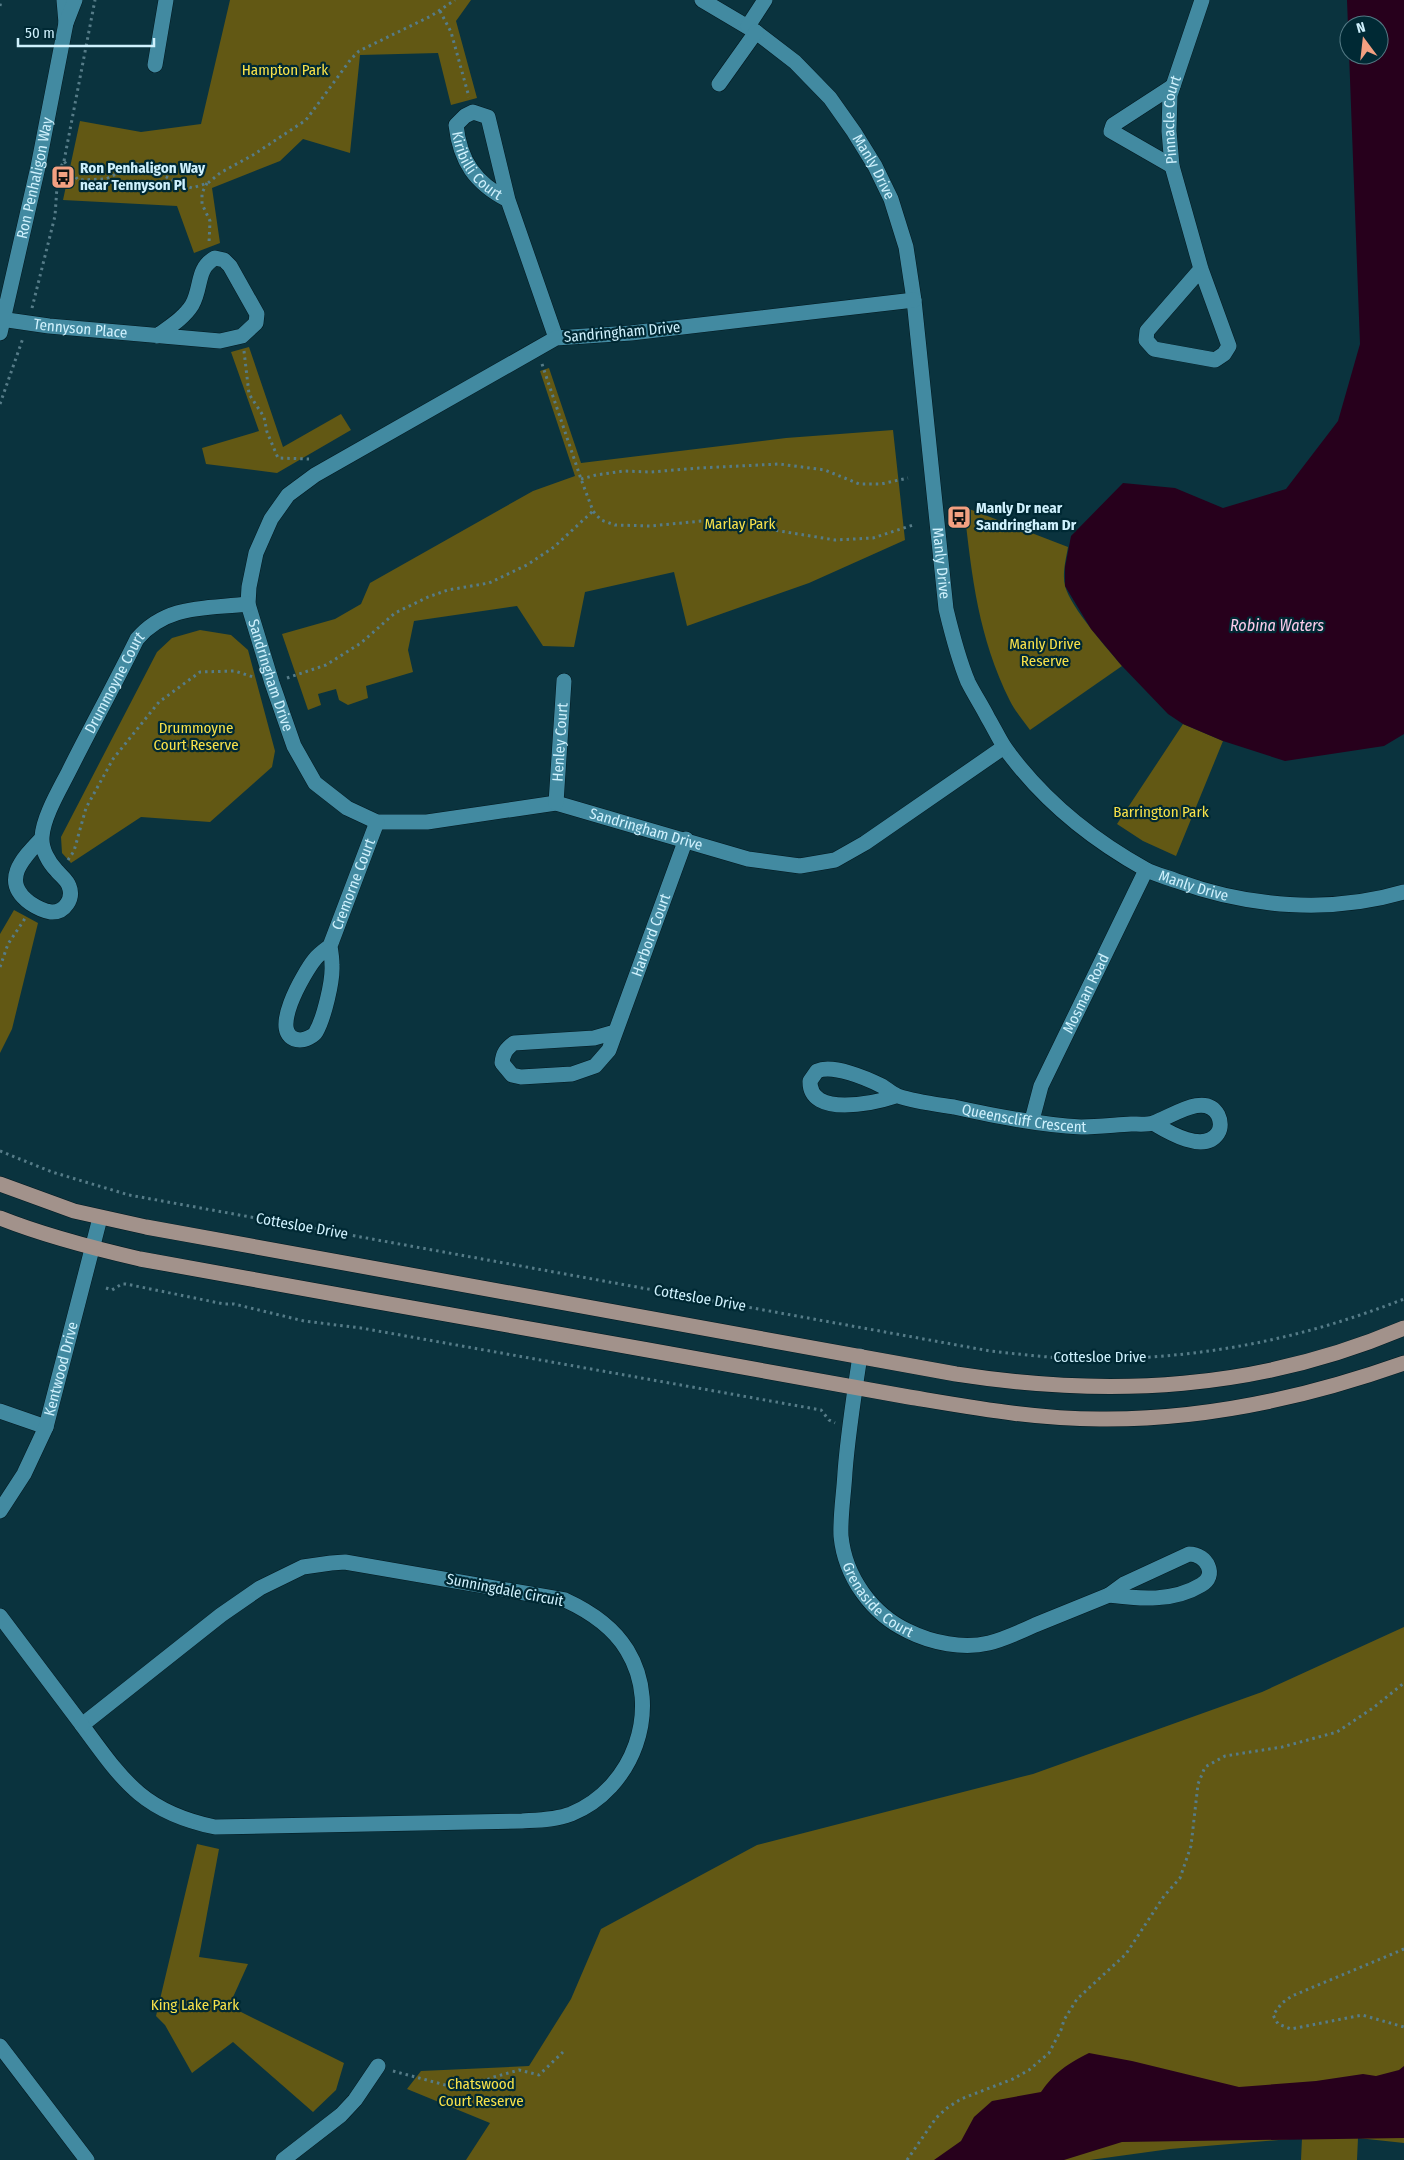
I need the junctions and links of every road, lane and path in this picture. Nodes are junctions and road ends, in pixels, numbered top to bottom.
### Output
1 (2, 0) edge
2 (64, 0) edge
3 (75, 0) edge
4 (96, 0) edge
5 (166, 0) edge
6 (455, 0) edge
7 (702, 0) edge
8 (765, 0) edge
9 (1202, 0) edge
10 (0, 6) edge
11 (440, 11) junction
12 (66, 23) junction
13 (752, 29) junction
14 (155, 65) dead end
15 (718, 84) dead end
16 (1173, 86) junction
17 (473, 112) junction
18 (64, 162) junction
19 (1172, 166) junction
20 (38, 167) junction
21 (58, 172) junction
22 (208, 183) junction
23 (508, 200) junction
24 (214, 259) junction
25 (1201, 269) junction
26 (914, 300) junction
27 (28, 323) junction
28 (1, 324) edge
29 (157, 336) junction
30 (242, 336) junction
31 (556, 338) junction
32 (537, 349) junction
33 (0, 404) edge
34 (328, 467) junction
35 (908, 478) dead end
36 (581, 479) junction
37 (592, 511) junction
38 (913, 525) dead end
39 (248, 604) junction
40 (564, 682) dead end
41 (272, 683) junction
42 (1004, 746) junction
43 (556, 803) junction
44 (377, 822) junction
45 (42, 838) junction
46 (686, 839) junction
47 (1146, 870) junction
48 (58, 872) junction
49 (1403, 896) edge
50 (330, 946) junction
51 (614, 1032) junction
52 (896, 1096) junction
53 (1032, 1120) junction
54 (1153, 1123) dead end
55 (0, 1150) edge
56 (0, 1184) edge
57 (0, 1218) edge
58 (100, 1218) junction
59 (93, 1248) junction
60 (106, 1288) dead end
61 (1404, 1299) edge
62 (1404, 1328) edge
63 (860, 1356) junction
64 (1404, 1363) edge
65 (855, 1388) junction
66 (0, 1411) edge
67 (835, 1423) dead end
68 (46, 1427) junction
69 (0, 1511) edge
70 (1109, 1595) junction
71 (0, 1616) edge
72 (1404, 1683) edge
73 (82, 1725) junction
74 (1404, 1949) edge
75 (1404, 2027) edge
76 (0, 2046) edge
77 (563, 2052) dead end
78 (378, 2066) joint
79 (87, 2160) edge
80 (283, 2160) edge
81 (907, 2160) edge

1 - 10 path
2 - 12 street, Ron Penhaligon Way
3 - 12 street, Ron Penhaligon Way
4 - 18 path
5 - 14 street
6 - 11 path
7 - 13 street, Manly Drive
8 - 13 street
9 - 16 street, Pinnacle Court
11 - 17 path
11 - 22 path
12 - 20 street, Ron Penhaligon Way
13 - 15 street
13 - 26 street, Manly Drive
16 - 19 street, Pinnacle Court
16 - 19 street
17 - 23 street, Kiribilli Court
17 - 23 street, Kiribilli Court
18 - 21 path
18 - 22 path
19 - 25 street, Pinnacle Court
20 - 21 path
20 - 28 street, Ron Penhaligon Way
21 - 27 path
22 - 24 path
23 - 31 street, Kiribilli Court
24 - 29 street
24 - 30 street
25 - 25 street, Pinnacle Court
26 - 31 street, Sandringham Drive
26 - 42 street, Manly Drive
27 - 28 street, Tennyson Place
27 - 29 street, Tennyson Place
27 - 33 path
29 - 30 street, Tennyson Place
30 - 34 path
31 - 32 street, Sandringham Drive
32 - 34 street, Sandringham Drive
32 - 36 path
34 - 39 street, Sandringham Drive
35 - 36 path
36 - 37 path
37 - 38 path
37 - 41 path
39 - 41 street, Sandringham Drive
39 - 45 street, Drummoyne Court
40 - 43 street, Henley Court
41 - 44 street, Sandringham Drive
41 - 48 path
42 - 46 street, Sandringham Drive
42 - 47 street, Manly Drive
43 - 44 street, Sandringham Drive
43 - 46 street, Sandringham Drive
44 - 50 street, Cremorne Court
45 - 48 street, Drummoyne Court
45 - 48 street, Drummoyne Court
46 - 51 street, Harbord Court
47 - 49 street, Manly Drive
47 - 53 street, Mosman Road
50 - 50 street, Cremorne Court
51 - 51 street, Harbord Court
52 - 52 street, Queenscliff Crescent
52 - 53 street, Queenscliff Crescent
53 - 54 street, Queenscliff Crescent
55 - 61 path, Cottesloe Drive
56 - 58 main road, Cottesloe Drive
57 - 59 main road
58 - 59 street, Kentwood Drive
58 - 63 main road, Cottesloe Drive
59 - 65 main road
59 - 68 street, Kentwood Drive
60 - 67 path
62 - 63 main road, Cottesloe Drive
63 - 65 street, Grenaside Court
64 - 65 main road
65 - 70 street, Grenaside Court
66 - 68 street
68 - 69 street, Kentwood Drive
70 - 70 street, Grenaside Court
71 - 73 street, Sunningdale Circuit
72 - 81 path
73 - 73 street, Sunningdale Circuit
74 - 75 path
76 - 79 street
77 - 78 path
78 - 80 street

